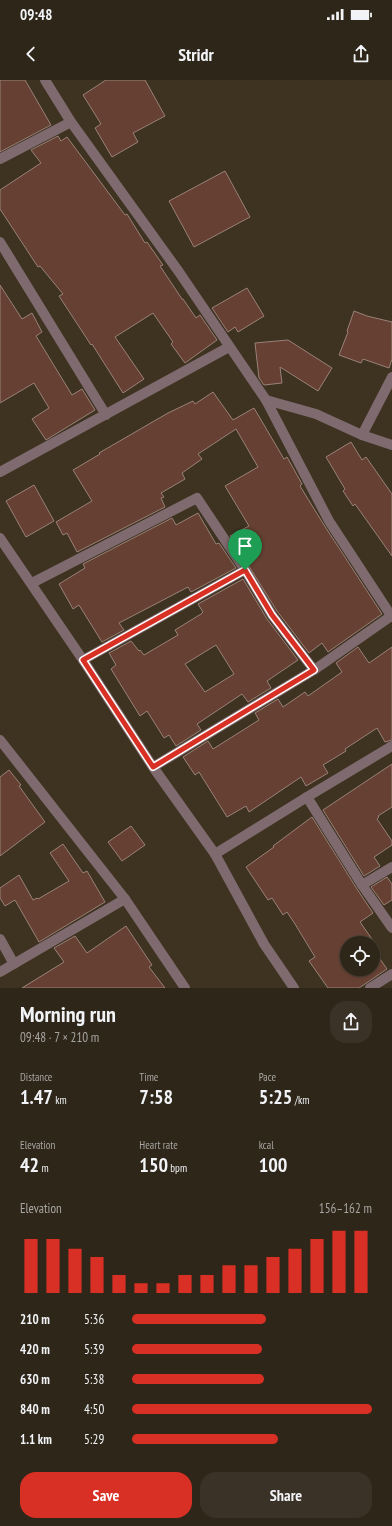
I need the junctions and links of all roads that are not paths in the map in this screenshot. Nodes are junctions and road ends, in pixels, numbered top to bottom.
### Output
1 (45, 80) edge
2 (71, 122) junction
3 (0, 159) edge
4 (0, 242) edge
5 (229, 347) junction
6 (392, 377) edge
7 (266, 400) junction
8 (106, 415) junction
9 (362, 435) junction
10 (392, 445) edge
11 (0, 472) edge
12 (0, 538) edge
13 (245, 570) junction
14 (32, 583) junction
15 (392, 616) edge
16 (83, 660) junction
17 (314, 670) junction
18 (0, 740) edge
19 (392, 746) edge
20 (153, 767) junction
21 (307, 798) junction
22 (216, 854) junction
23 (392, 867) edge
24 (362, 885) junction
25 (125, 899) junction
26 (392, 928) edge
27 (0, 939) edge
28 (14, 964) junction
29 (0, 972) edge
30 (392, 974) edge
31 (183, 987) edge
32 (294, 988) edge
33 (370, 988) edge

1 - 2 street
2 - 3 street
2 - 5 street
4 - 8 street
5 - 7 street
5 - 8 street
6 - 9 street
7 - 9 street
7 - 15 street
8 - 11 street
9 - 10 street
12 - 14 street
13 - 14 street
13 - 16 street
13 - 17 street
14 - 16 street
15 - 17 street
16 - 20 street
17 - 20 street
18 - 25 street
19 - 21 street
20 - 22 street
21 - 22 street
21 - 24 street
22 - 32 street
23 - 24 street
24 - 26 street
25 - 28 street
25 - 31 street
27 - 28 street
28 - 29 street
30 - 33 street

